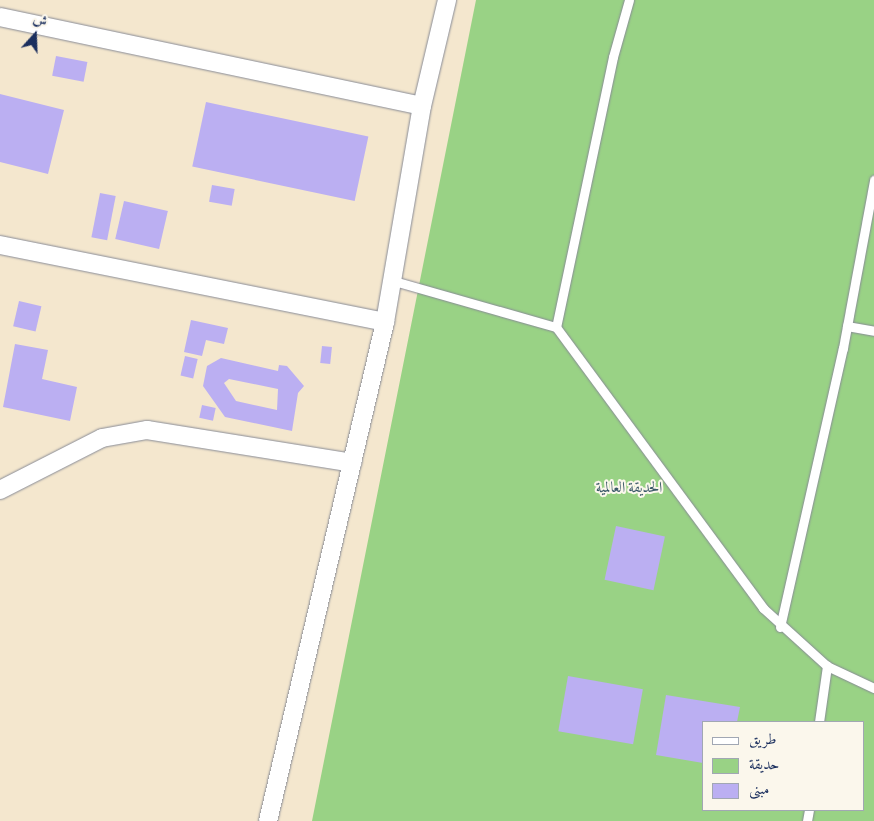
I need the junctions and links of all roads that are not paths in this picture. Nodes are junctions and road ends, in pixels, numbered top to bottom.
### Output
1 (447, 0) edge
2 (630, 0) edge
3 (0, 17) edge
4 (422, 106) junction
5 (874, 180) edge
6 (0, 245) edge
7 (394, 281) junction
8 (385, 322) junction
9 (847, 326) junction
10 (556, 327) junction
11 (874, 331) edge
12 (352, 463) junction
13 (0, 490) edge
14 (780, 627) junction
15 (827, 666) junction
16 (874, 688) edge
17 (819, 721) edge
18 (268, 821) edge

1 - 4 street
2 - 10 lane
3 - 4 street
4 - 7 street
5 - 9 lane
6 - 8 street
7 - 8 street
7 - 10 lane
8 - 12 street
9 - 11 lane
9 - 14 lane
10 - 14 lane
12 - 13 street
12 - 18 street
14 - 15 lane
15 - 16 lane
15 - 17 lane

